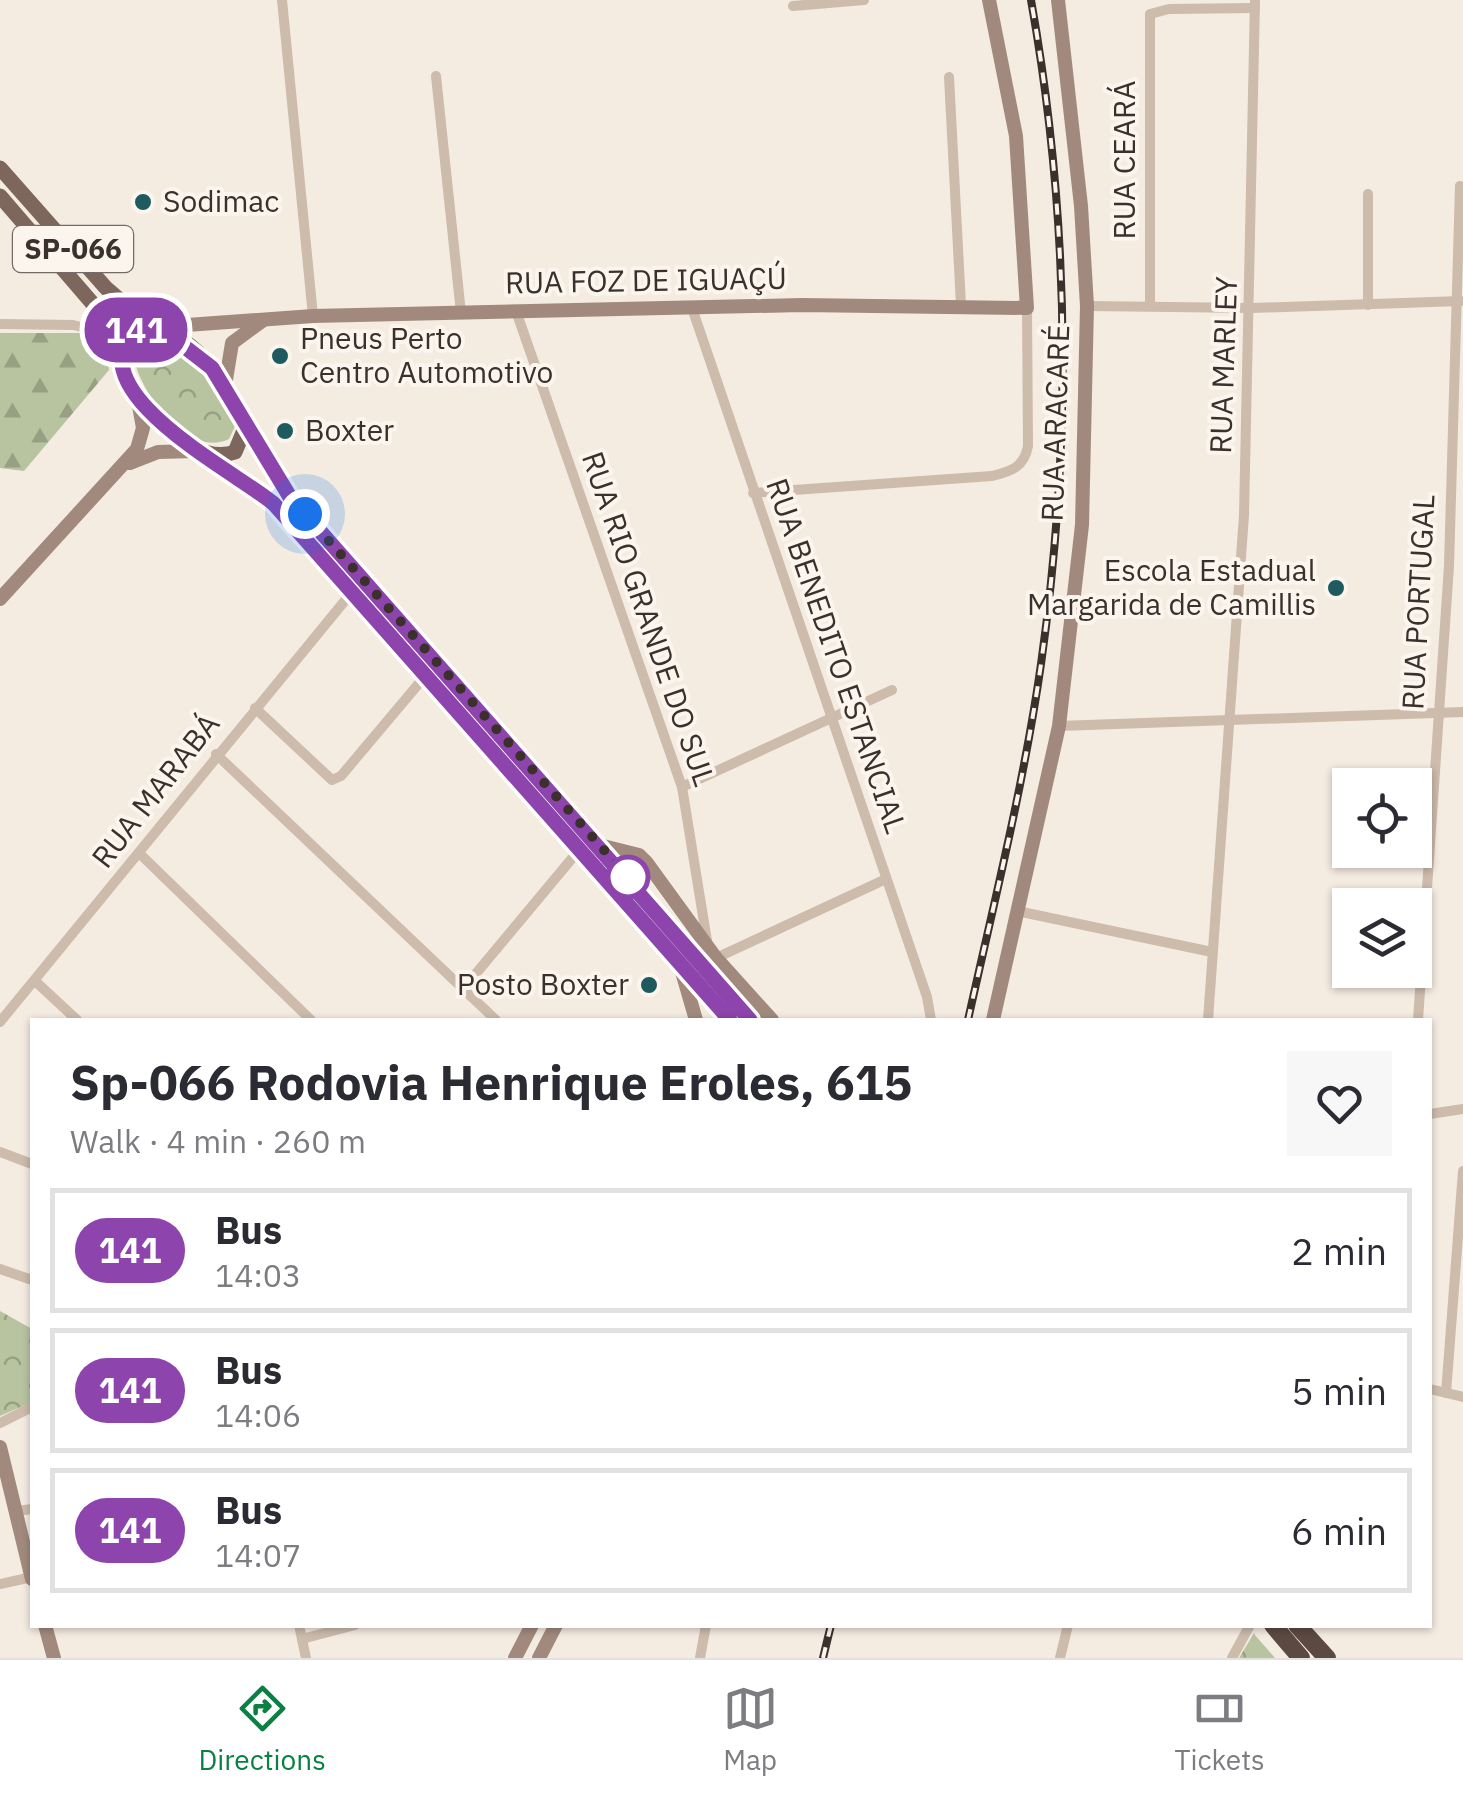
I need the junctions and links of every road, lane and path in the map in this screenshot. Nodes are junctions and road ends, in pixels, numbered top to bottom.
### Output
1 (282, 0) edge
2 (864, 0) edge
3 (989, 0) edge
4 (1058, 0) edge
5 (1255, 4) edge
6 (792, 6) dead end
7 (436, 76) dead end
8 (949, 76) dead end
9 (0, 168) edge
10 (1460, 186) dead end
11 (1368, 194) dead end
12 (0, 196) edge
13 (1461, 228) edge
14 (1460, 301) edge
15 (961, 305) junction
16 (1368, 305) junction
17 (1087, 306) junction
18 (1150, 306) junction
19 (692, 308) junction
20 (1027, 308) junction
21 (1252, 308) junction
22 (516, 312) junction
23 (462, 313) junction
24 (313, 316) junction
25 (266, 318) junction
26 (0, 324) edge
27 (154, 326) junction
28 (108, 333) junction
29 (124, 368) junction
30 (224, 386) junction
31 (136, 392) junction
32 (242, 416) junction
33 (1457, 433) edge
34 (198, 452) junction
35 (125, 466) junction
36 (754, 493) junction
37 (1448, 566) junction
38 (1463, 566) edge
39 (352, 592) junction
40 (0, 599) edge
41 (426, 676) junction
42 (892, 690) dead end
43 (254, 708) junction
44 (1463, 712) edge
45 (1438, 713) junction
46 (830, 718) junction
47 (1230, 723) junction
48 (1059, 726) junction
49 (216, 754) junction
50 (682, 787) junction
51 (599, 844) junction
52 (579, 850) junction
53 (138, 854) junction
54 (886, 880) junction
55 (1017, 910) junction
56 (1212, 952) junction
57 (712, 953) junction
58 (680, 964) junction
59 (36, 981) junction
60 (463, 989) junction
61 (714, 991) junction
62 (75, 1018) edge
63 (308, 1018) edge
64 (494, 1018) edge
65 (695, 1018) edge
66 (729, 1018) edge
67 (748, 1018) edge
68 (770, 1018) edge
69 (930, 1018) edge
70 (994, 1018) edge
71 (1208, 1018) edge
72 (1418, 1018) edge
73 (0, 1022) edge
74 (1463, 1109) edge
75 (1432, 1114) edge
76 (0, 1152) edge
77 (30, 1163) edge
78 (1463, 1171) edge
79 (0, 1269) edge
80 (30, 1279) edge
81 (1432, 1390) edge
82 (1446, 1393) junction
83 (1463, 1397) edge
84 (30, 1408) edge
85 (0, 1423) edge
86 (0, 1446) edge
87 (25, 1510) edge
88 (30, 1559) edge
89 (30, 1578) edge
90 (0, 1584) edge
91 (46, 1628) edge
92 (300, 1628) edge
93 (344, 1628) edge
94 (530, 1628) edge
95 (554, 1628) edge
96 (705, 1628) edge
97 (1067, 1628) edge
98 (1248, 1628) edge
99 (1275, 1628) edge
100 (1300, 1628) edge
101 (302, 1639) junction
102 (54, 1658) edge
103 (306, 1658) edge
104 (515, 1658) edge
105 (539, 1658) edge
106 (700, 1658) edge
107 (1060, 1658) edge
108 (1232, 1658) edge
109 (1301, 1658) edge
110 (1327, 1658) edge

1 - 24 street
2 - 6 street
3 - 20 street
4 - 17 street, RUA ARACARÉ
5 - 18 street, RUA CEARÁ
5 - 21 street, RUA MARLEY
7 - 23 street
8 - 15 street
9 - 27 main road, SP-066
10 - 13 street, RUA PORTUGAL
11 - 16 street
12 - 28 main road, SP-066
13 - 14 street, RUA PORTUGAL
14 - 16 street
14 - 33 street, RUA PORTUGAL
15 - 19 street, RUA FOZ DE IGUAÇÚ
15 - 20 street, RUA FOZ DE IGUAÇÚ
16 - 21 street
17 - 18 street
17 - 48 street, RUA ARACARÉ
18 - 21 street
19 - 22 street, RUA FOZ DE IGUAÇÚ
19 - 36 street, RUA BENEDITO ESTANCIAL
20 - 36 street
21 - 47 street, RUA MARLEY
22 - 23 street, RUA FOZ DE IGUAÇÚ
22 - 50 street, RUA RIO GRANDE DO SUL
23 - 24 street, RUA FOZ DE IGUAÇÚ
24 - 25 street, RUA FOZ DE IGUAÇÚ
25 - 27 street, RUA FOZ DE IGUAÇÚ
25 - 30 street
26 - 28 street
27 - 29 main road
27 - 30 main road, SP-066
28 - 29 main road, SP-066
29 - 31 main road, SP-066
30 - 32 main road, SP-066
31 - 34 main road, SP-066
31 - 35 street
32 - 34 main road
32 - 51 main road, SP-066
33 - 37 street, RUA PORTUGAL
34 - 35 street
34 - 39 main road, SP-066
35 - 40 street
36 - 46 street, RUA BENEDITO ESTANCIAL
37 - 38 street
37 - 45 street, RUA PORTUGAL
39 - 41 main road, SP-066
39 - 43 street, RUA MARABÁ
41 - 43 street
41 - 52 main road, SP-066
42 - 46 street
43 - 49 street, RUA MARABÁ
44 - 45 street
45 - 47 street
45 - 72 street, RUA PORTUGAL
46 - 50 street
46 - 54 street, RUA BENEDITO ESTANCIAL
47 - 48 street
47 - 56 street, RUA MARLEY
48 - 55 street, RUA ARACARÉ
49 - 53 street, RUA MARABÁ
49 - 60 street
50 - 57 street, RUA RIO GRANDE DO SUL
51 - 57 street
51 - 61 main road, SP-066
52 - 58 main road, SP-066
52 - 60 street
53 - 59 street, RUA MARABÁ
53 - 63 street
54 - 57 street
54 - 69 street, RUA BENEDITO ESTANCIAL
55 - 56 street
55 - 70 street, RUA ARACARÉ
56 - 71 street, RUA MARLEY
57 - 68 street
58 - 61 main road, SP-066
58 - 65 street
59 - 62 street
59 - 73 street, RUA MARABÁ
60 - 64 street
61 - 66 main road, SP-066
61 - 67 main road, SP-066
74 - 75 street
76 - 77 street
78 - 82 street
79 - 80 street
81 - 82 street
82 - 83 street
84 - 85 street
86 - 87 street
87 - 88 street
89 - 90 street
91 - 102 street
92 - 101 street
93 - 101 street
94 - 104 street
95 - 105 street
96 - 106 street
97 - 107 street
98 - 108 street
99 - 109 highway
100 - 110 highway
101 - 103 street

